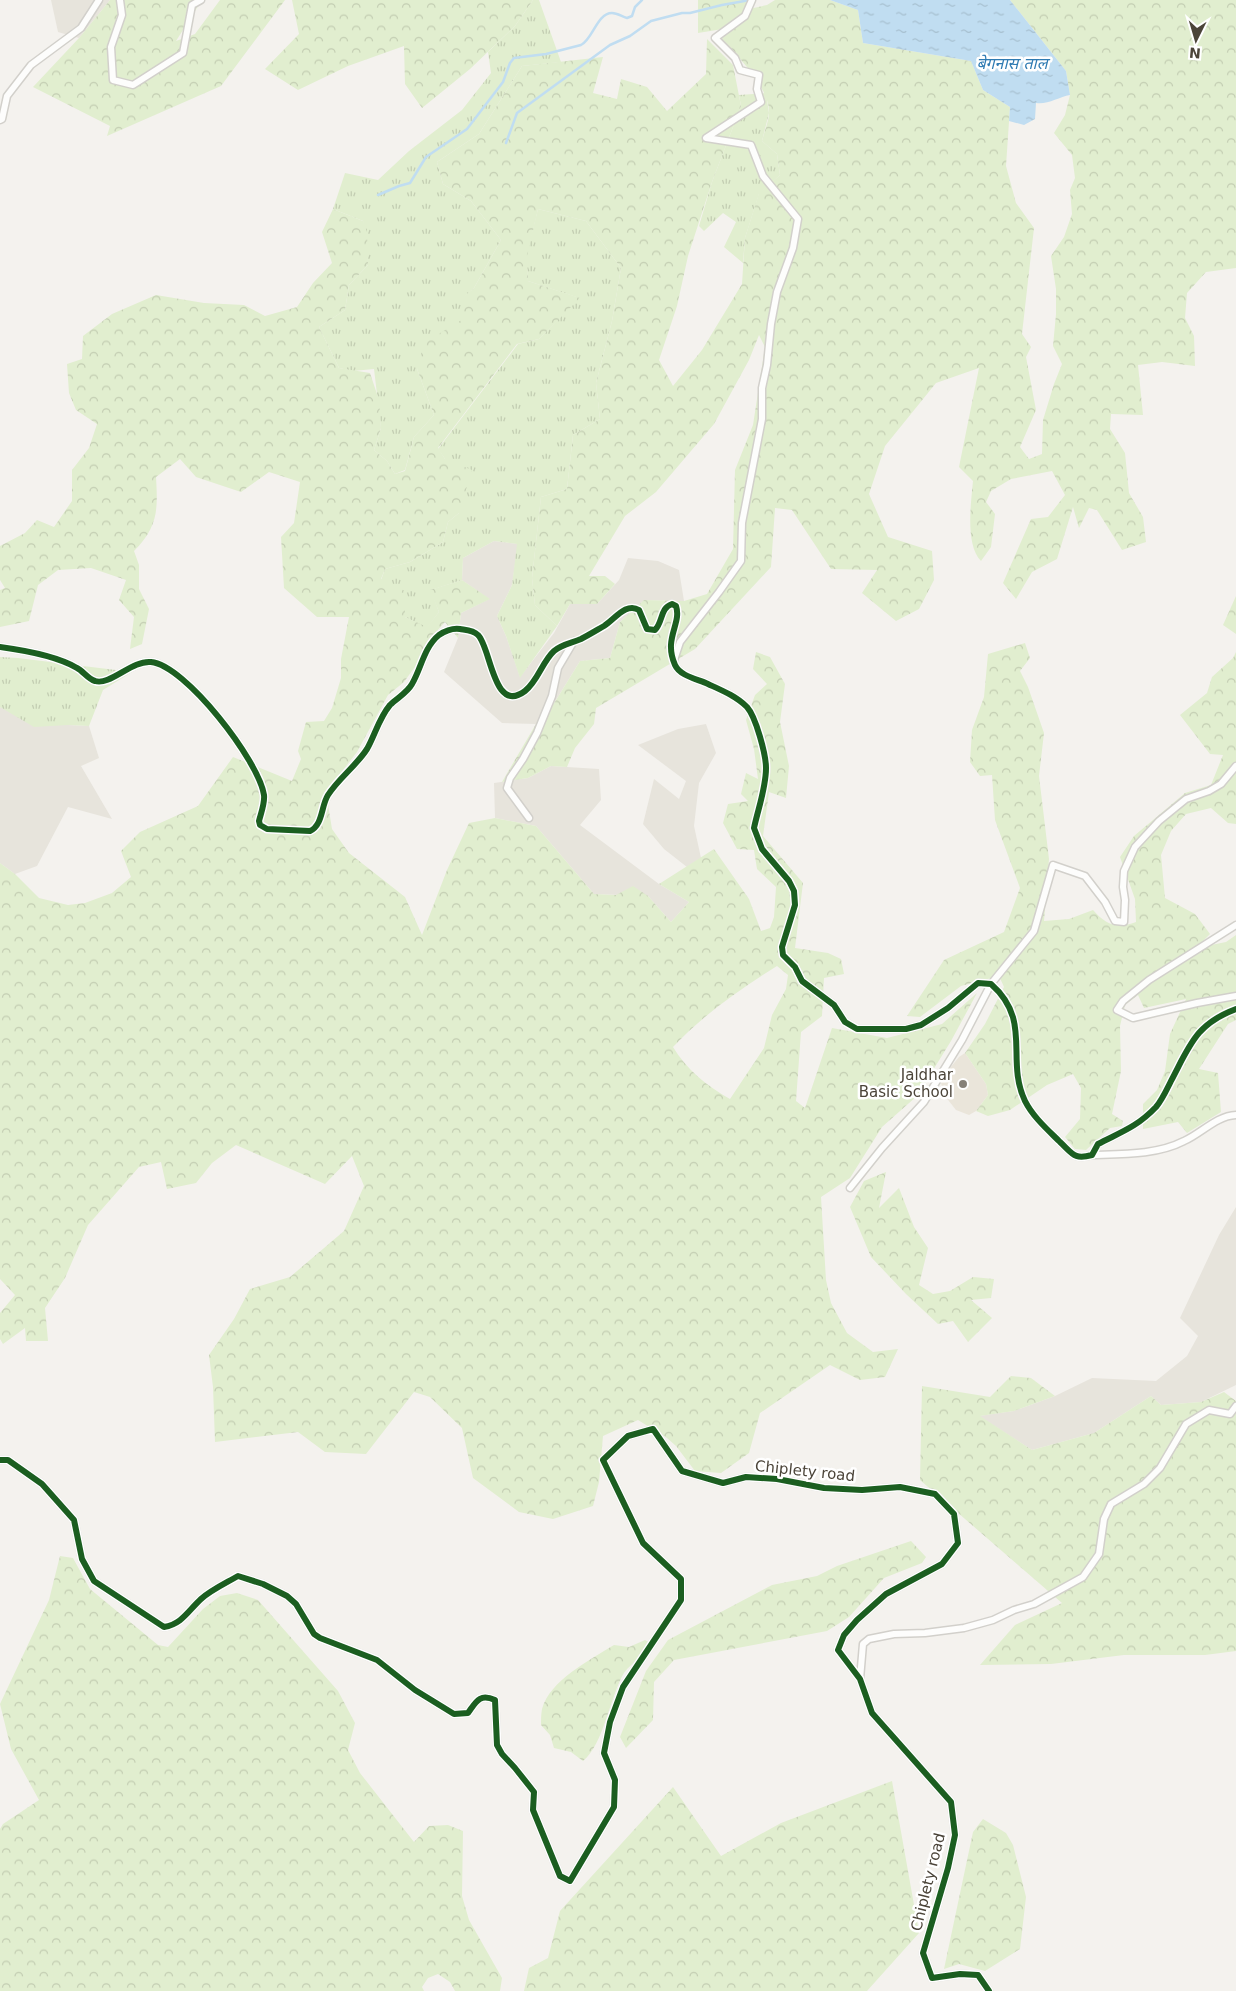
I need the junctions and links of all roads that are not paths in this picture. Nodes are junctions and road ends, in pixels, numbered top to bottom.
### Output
1 (99, 0) edge
2 (120, 0) edge
3 (202, 0) edge
4 (752, 0) edge
5 (0, 120) edge
6 (574, 641) junction
7 (0, 647) edge
8 (674, 661) junction
9 (1236, 766) edge
10 (529, 818) dead end
11 (1236, 925) edge
12 (991, 984) junction
13 (1236, 996) edge
14 (1236, 1009) edge
15 (1236, 1115) edge
16 (1092, 1155) junction
17 (850, 1188) dead end
18 (1236, 1406) edge
19 (0, 1460) edge
20 (860, 1679) junction
21 (989, 1991) edge

1 - 5 street
2 - 3 street
4 - 8 street
6 - 7 street
6 - 8 street
6 - 10 street
8 - 12 street
9 - 12 street
11 - 13 street
12 - 16 street
12 - 17 street
14 - 16 street
15 - 16 street
18 - 20 street
19 - 20 street, Chiplety road
20 - 21 street, Chiplety road

